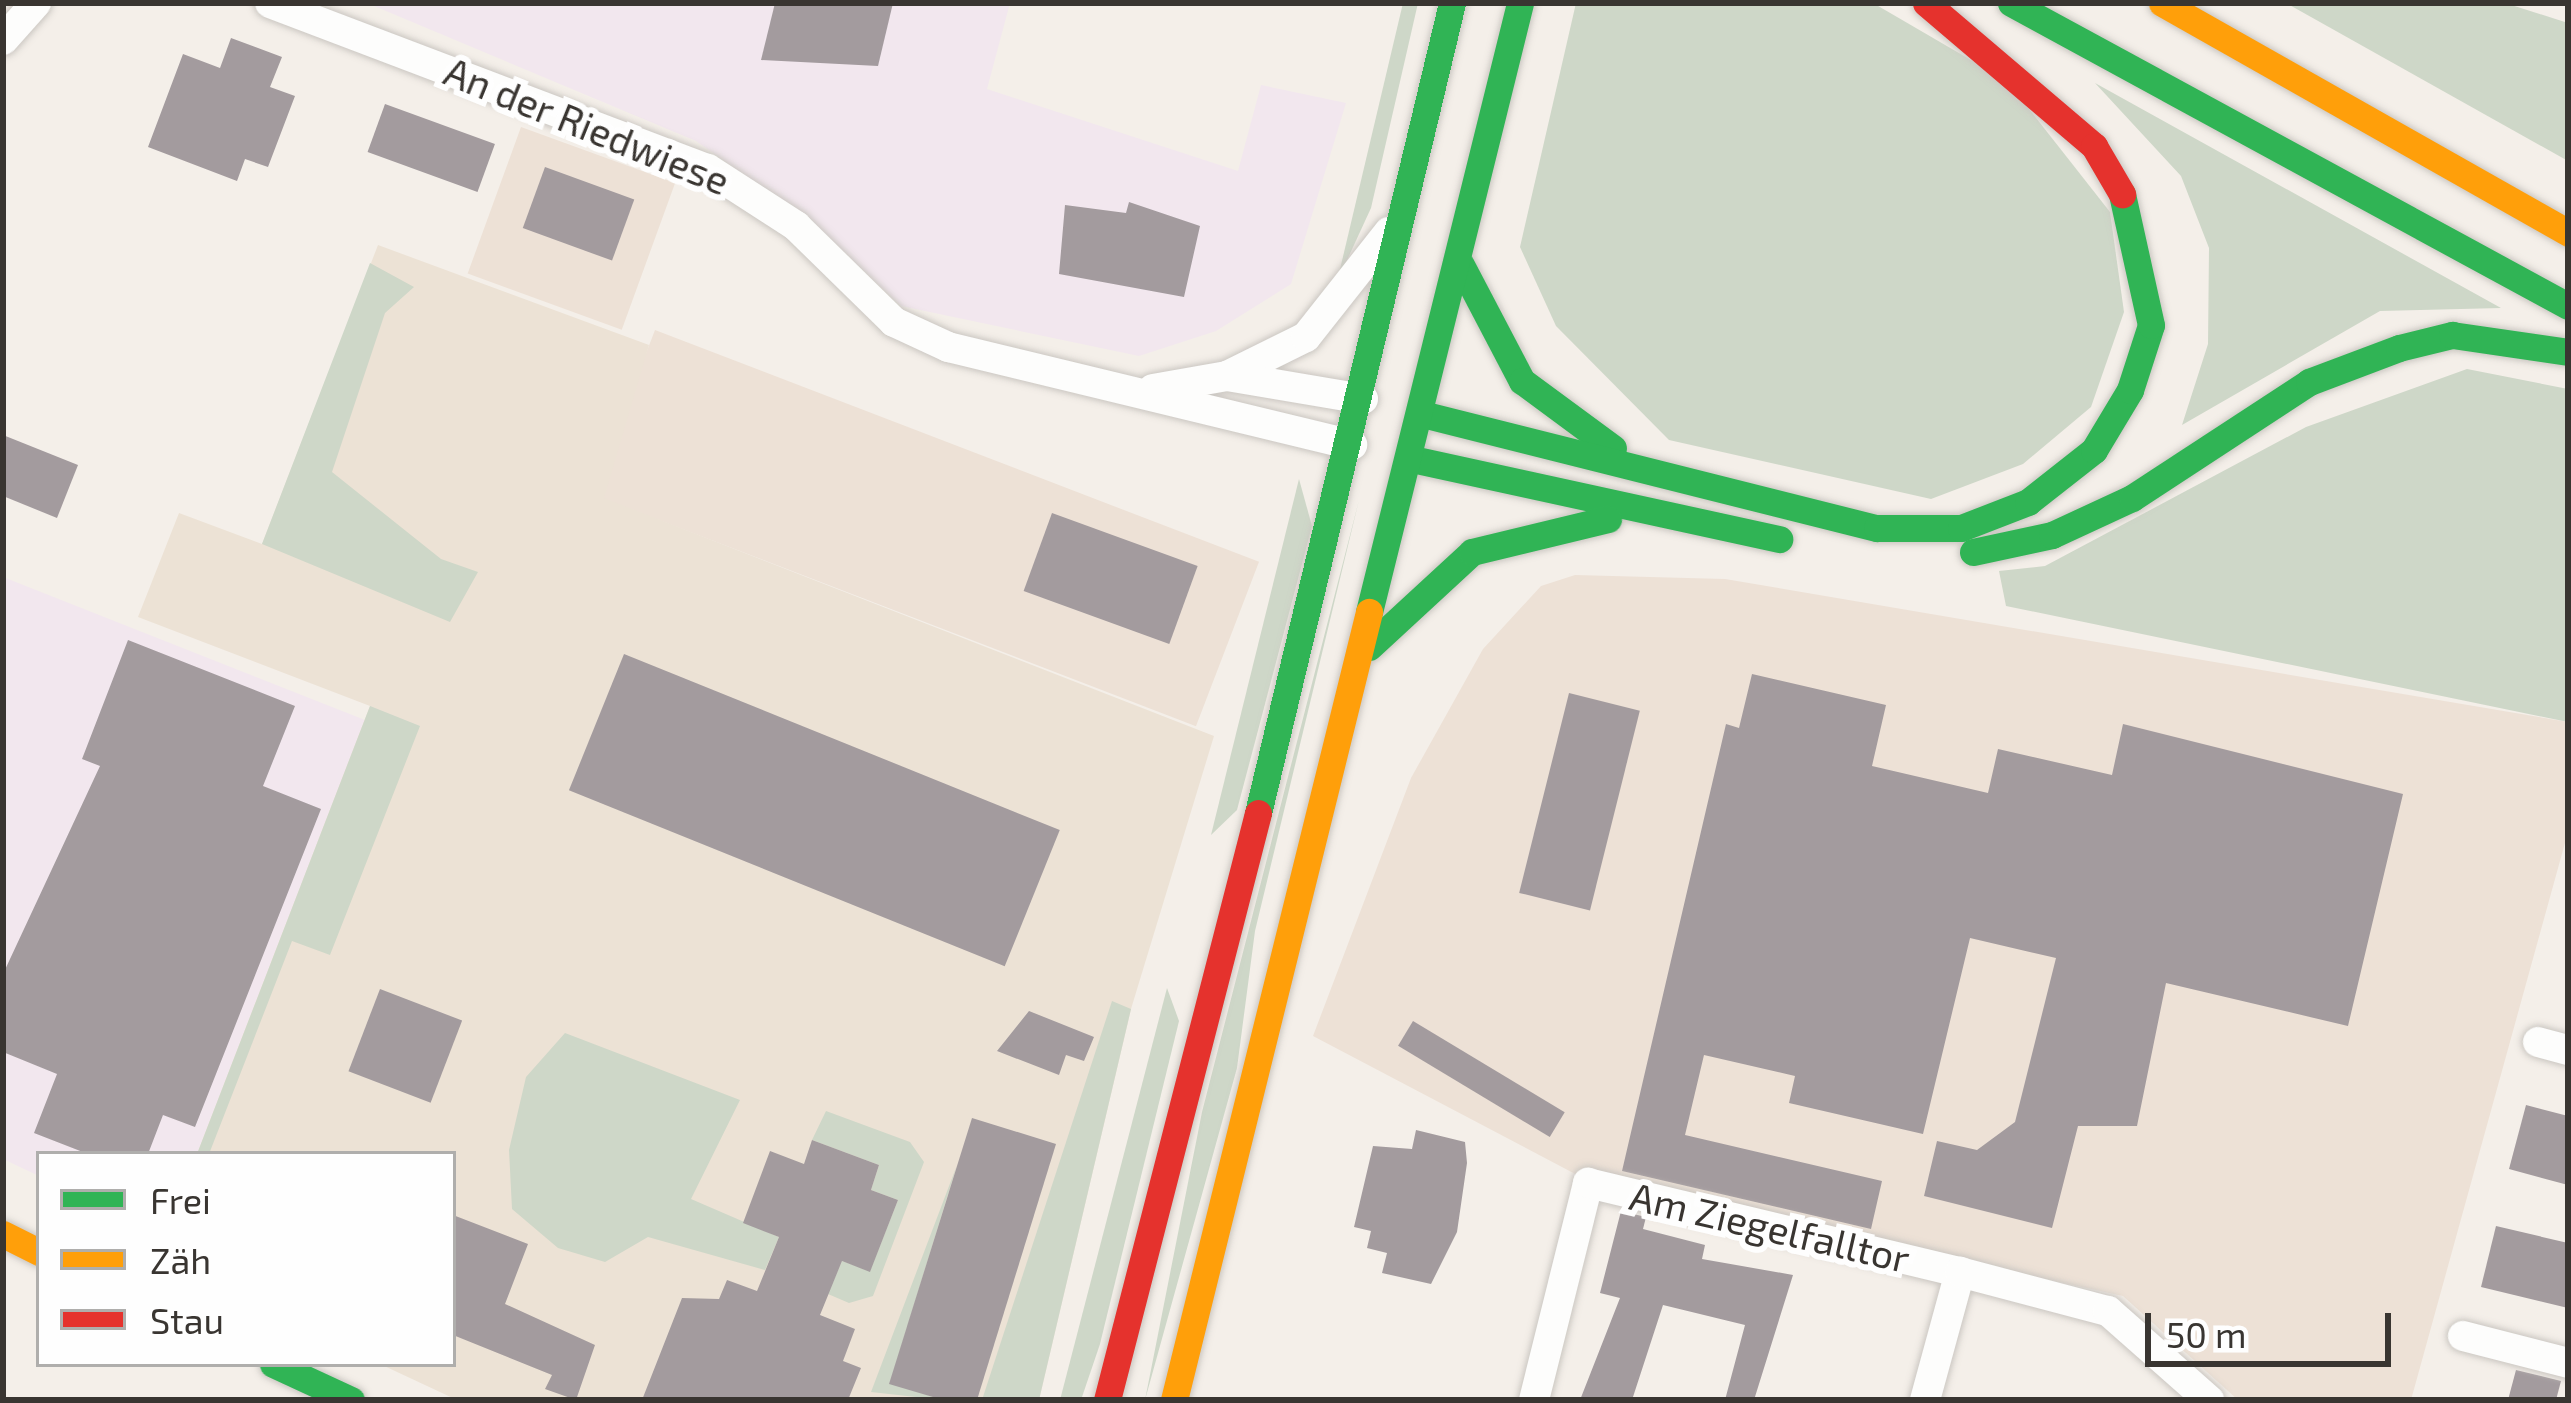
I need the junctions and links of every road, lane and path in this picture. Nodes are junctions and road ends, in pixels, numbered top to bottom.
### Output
1 (36, 3) edge
2 (270, 3) edge
3 (1452, 3) edge
4 (1520, 3) edge
5 (1926, 3) edge
6 (2011, 3) edge
7 (2162, 3) edge
8 (3, 40) edge
9 (1408, 202) junction
10 (2568, 233) edge
11 (1461, 265) junction
12 (2568, 306) edge
13 (2568, 352) edge
14 (1227, 376) junction
15 (1142, 391) junction
16 (1363, 399) junction
17 (1422, 414) junction
18 (1352, 445) junction
19 (1412, 459) junction
20 (1653, 472) junction
21 (1630, 515) junction
22 (1369, 647) junction
23 (3, 1234) edge
24 (36, 1250) edge
25 (1960, 1272) junction
26 (2463, 1336) dead end
27 (2568, 1364) edge
28 (280, 1367) edge
29 (351, 1400) edge
30 (1108, 1400) edge
31 (1174, 1400) edge
32 (1534, 1400) edge
33 (1925, 1400) edge
34 (2209, 1400) edge

1 - 8 street
2 - 15 street, An der Riedwiese
3 - 9 main road
4 - 11 main road
5 - 20 main road
6 - 12 main road
7 - 10 main road
9 - 14 street, An der Riedwiese
9 - 16 main road
11 - 17 main road
11 - 20 main road
13 - 21 main road
14 - 15 street, An der Riedwiese
14 - 16 street, An der Riedwiese
15 - 18 street, An der Riedwiese
16 - 17 main road
16 - 18 main road
17 - 19 main road
17 - 20 main road
18 - 19 main road
18 - 30 main road
19 - 21 main road
19 - 22 main road
21 - 22 main road
22 - 31 main road
23 - 24 main road
25 - 32 street, Am Ziegelfalltor
25 - 33 street
25 - 34 street
26 - 27 street
28 - 29 main road

